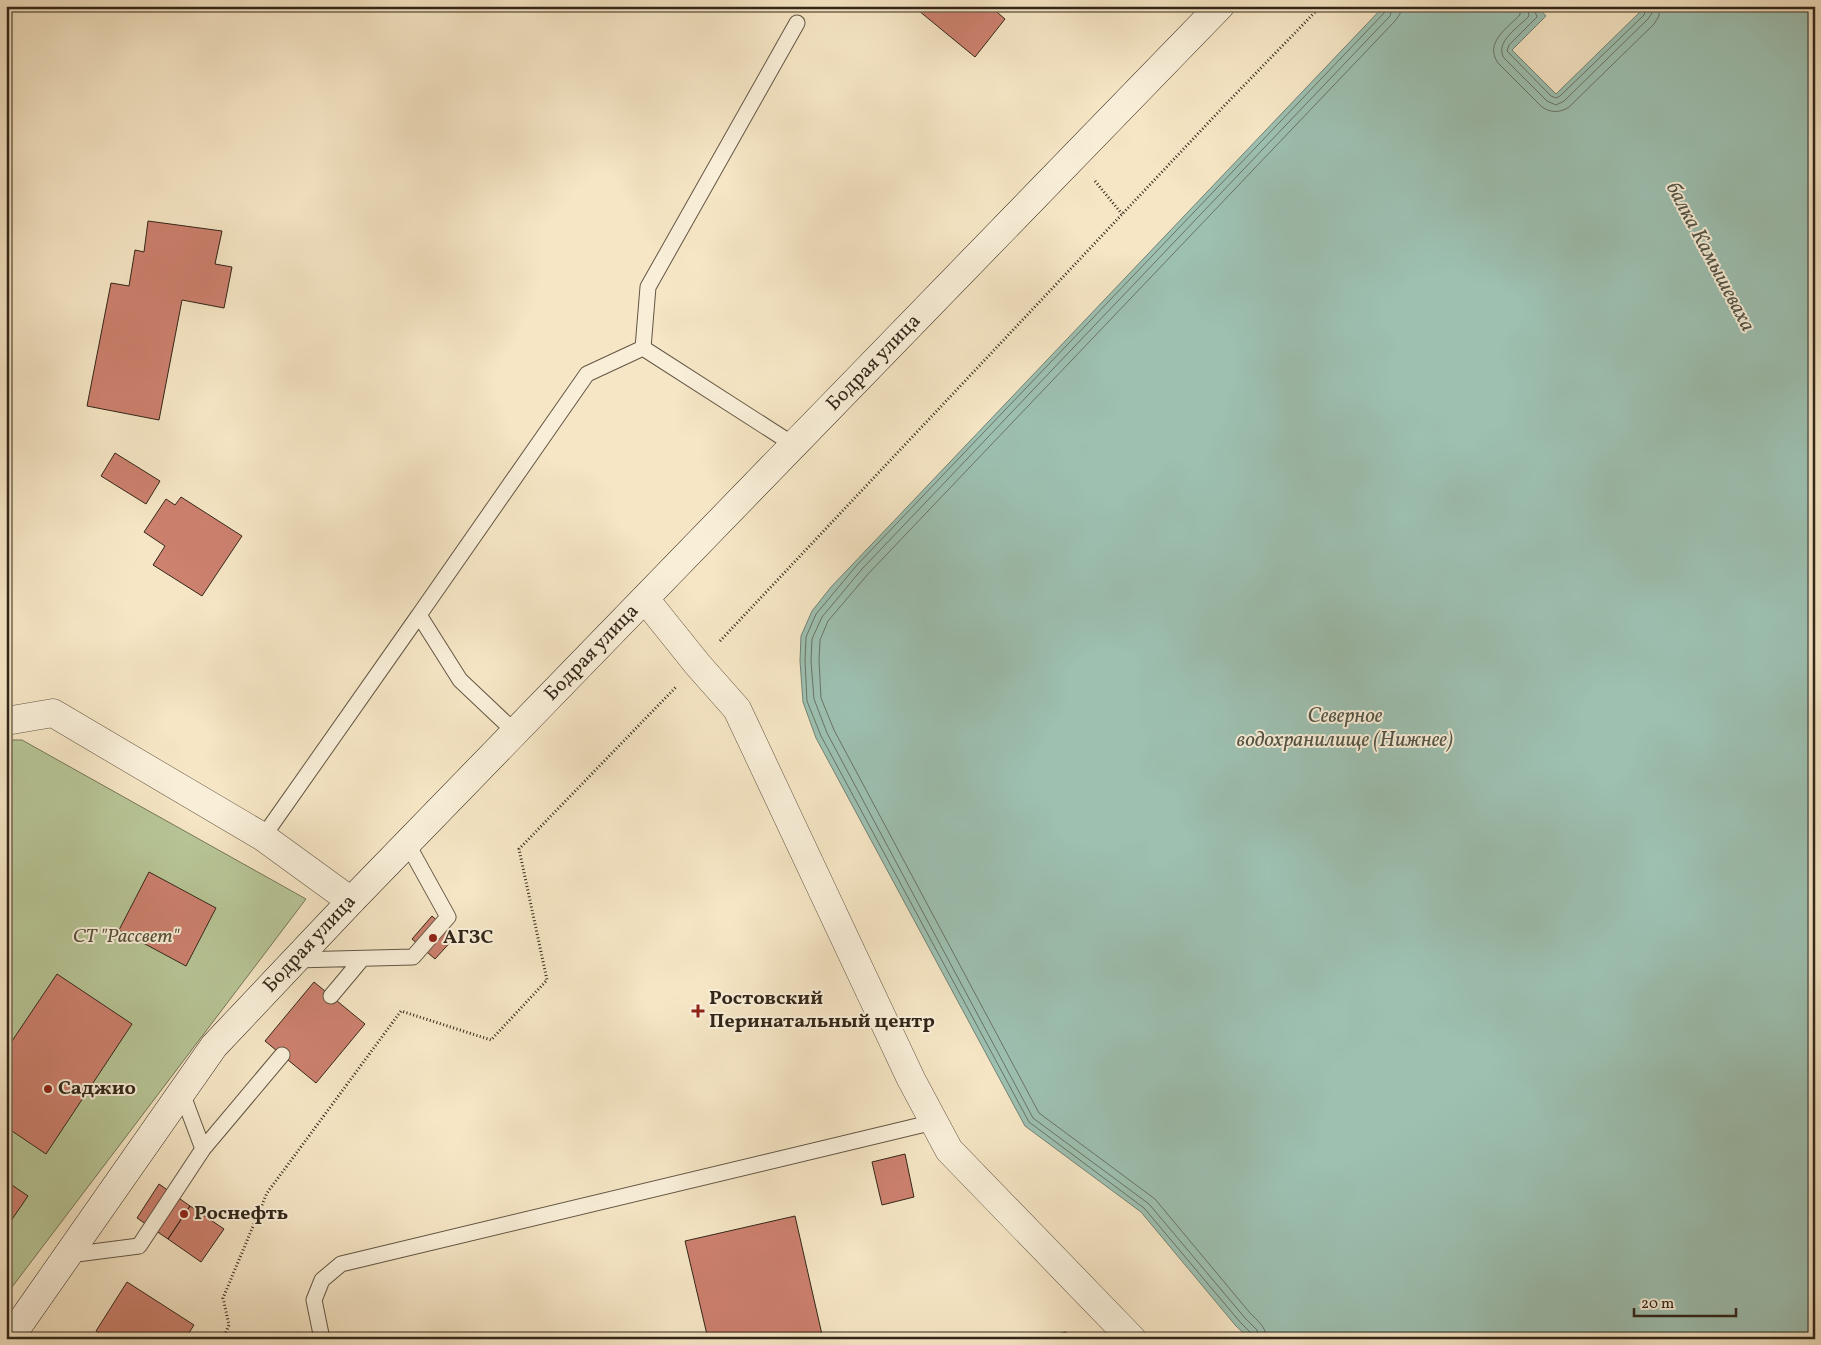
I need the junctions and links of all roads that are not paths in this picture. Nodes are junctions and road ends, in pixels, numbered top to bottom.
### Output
1 (1220, 6) edge
2 (797, 23) dead end
3 (643, 348) junction
4 (794, 446) junction
5 (645, 598) junction
6 (419, 616) junction
7 (6, 721) edge
8 (515, 732) junction
9 (264, 836) junction
10 (407, 843) junction
11 (351, 901) junction
12 (362, 959) junction
13 (294, 960) junction
14 (331, 996) dead end
15 (282, 1055) dead end
16 (182, 1093) junction
17 (934, 1122) junction
18 (203, 1149) junction
19 (68, 1255) junction
20 (9, 1339) edge
21 (322, 1339) edge
22 (1132, 1339) edge

1 - 4 main road, Бодрая улица
2 - 3 lane
3 - 4 lane
3 - 6 lane
4 - 5 main road, Бодрая улица
5 - 8 main road, Бодрая улица
5 - 17 main road
6 - 8 lane
6 - 9 lane
7 - 9 main road
8 - 10 main road, Бодрая улица
9 - 11 main road
10 - 11 main road, Бодрая улица
10 - 12 lane
11 - 13 main road, Бодрая улица
12 - 13 lane
12 - 14 lane
13 - 16 main road, Бодрая улица
15 - 18 lane
16 - 18 lane
16 - 19 main road, Бодрая улица
17 - 21 lane
17 - 22 main road
18 - 19 lane
19 - 20 main road, Бодрая улица

